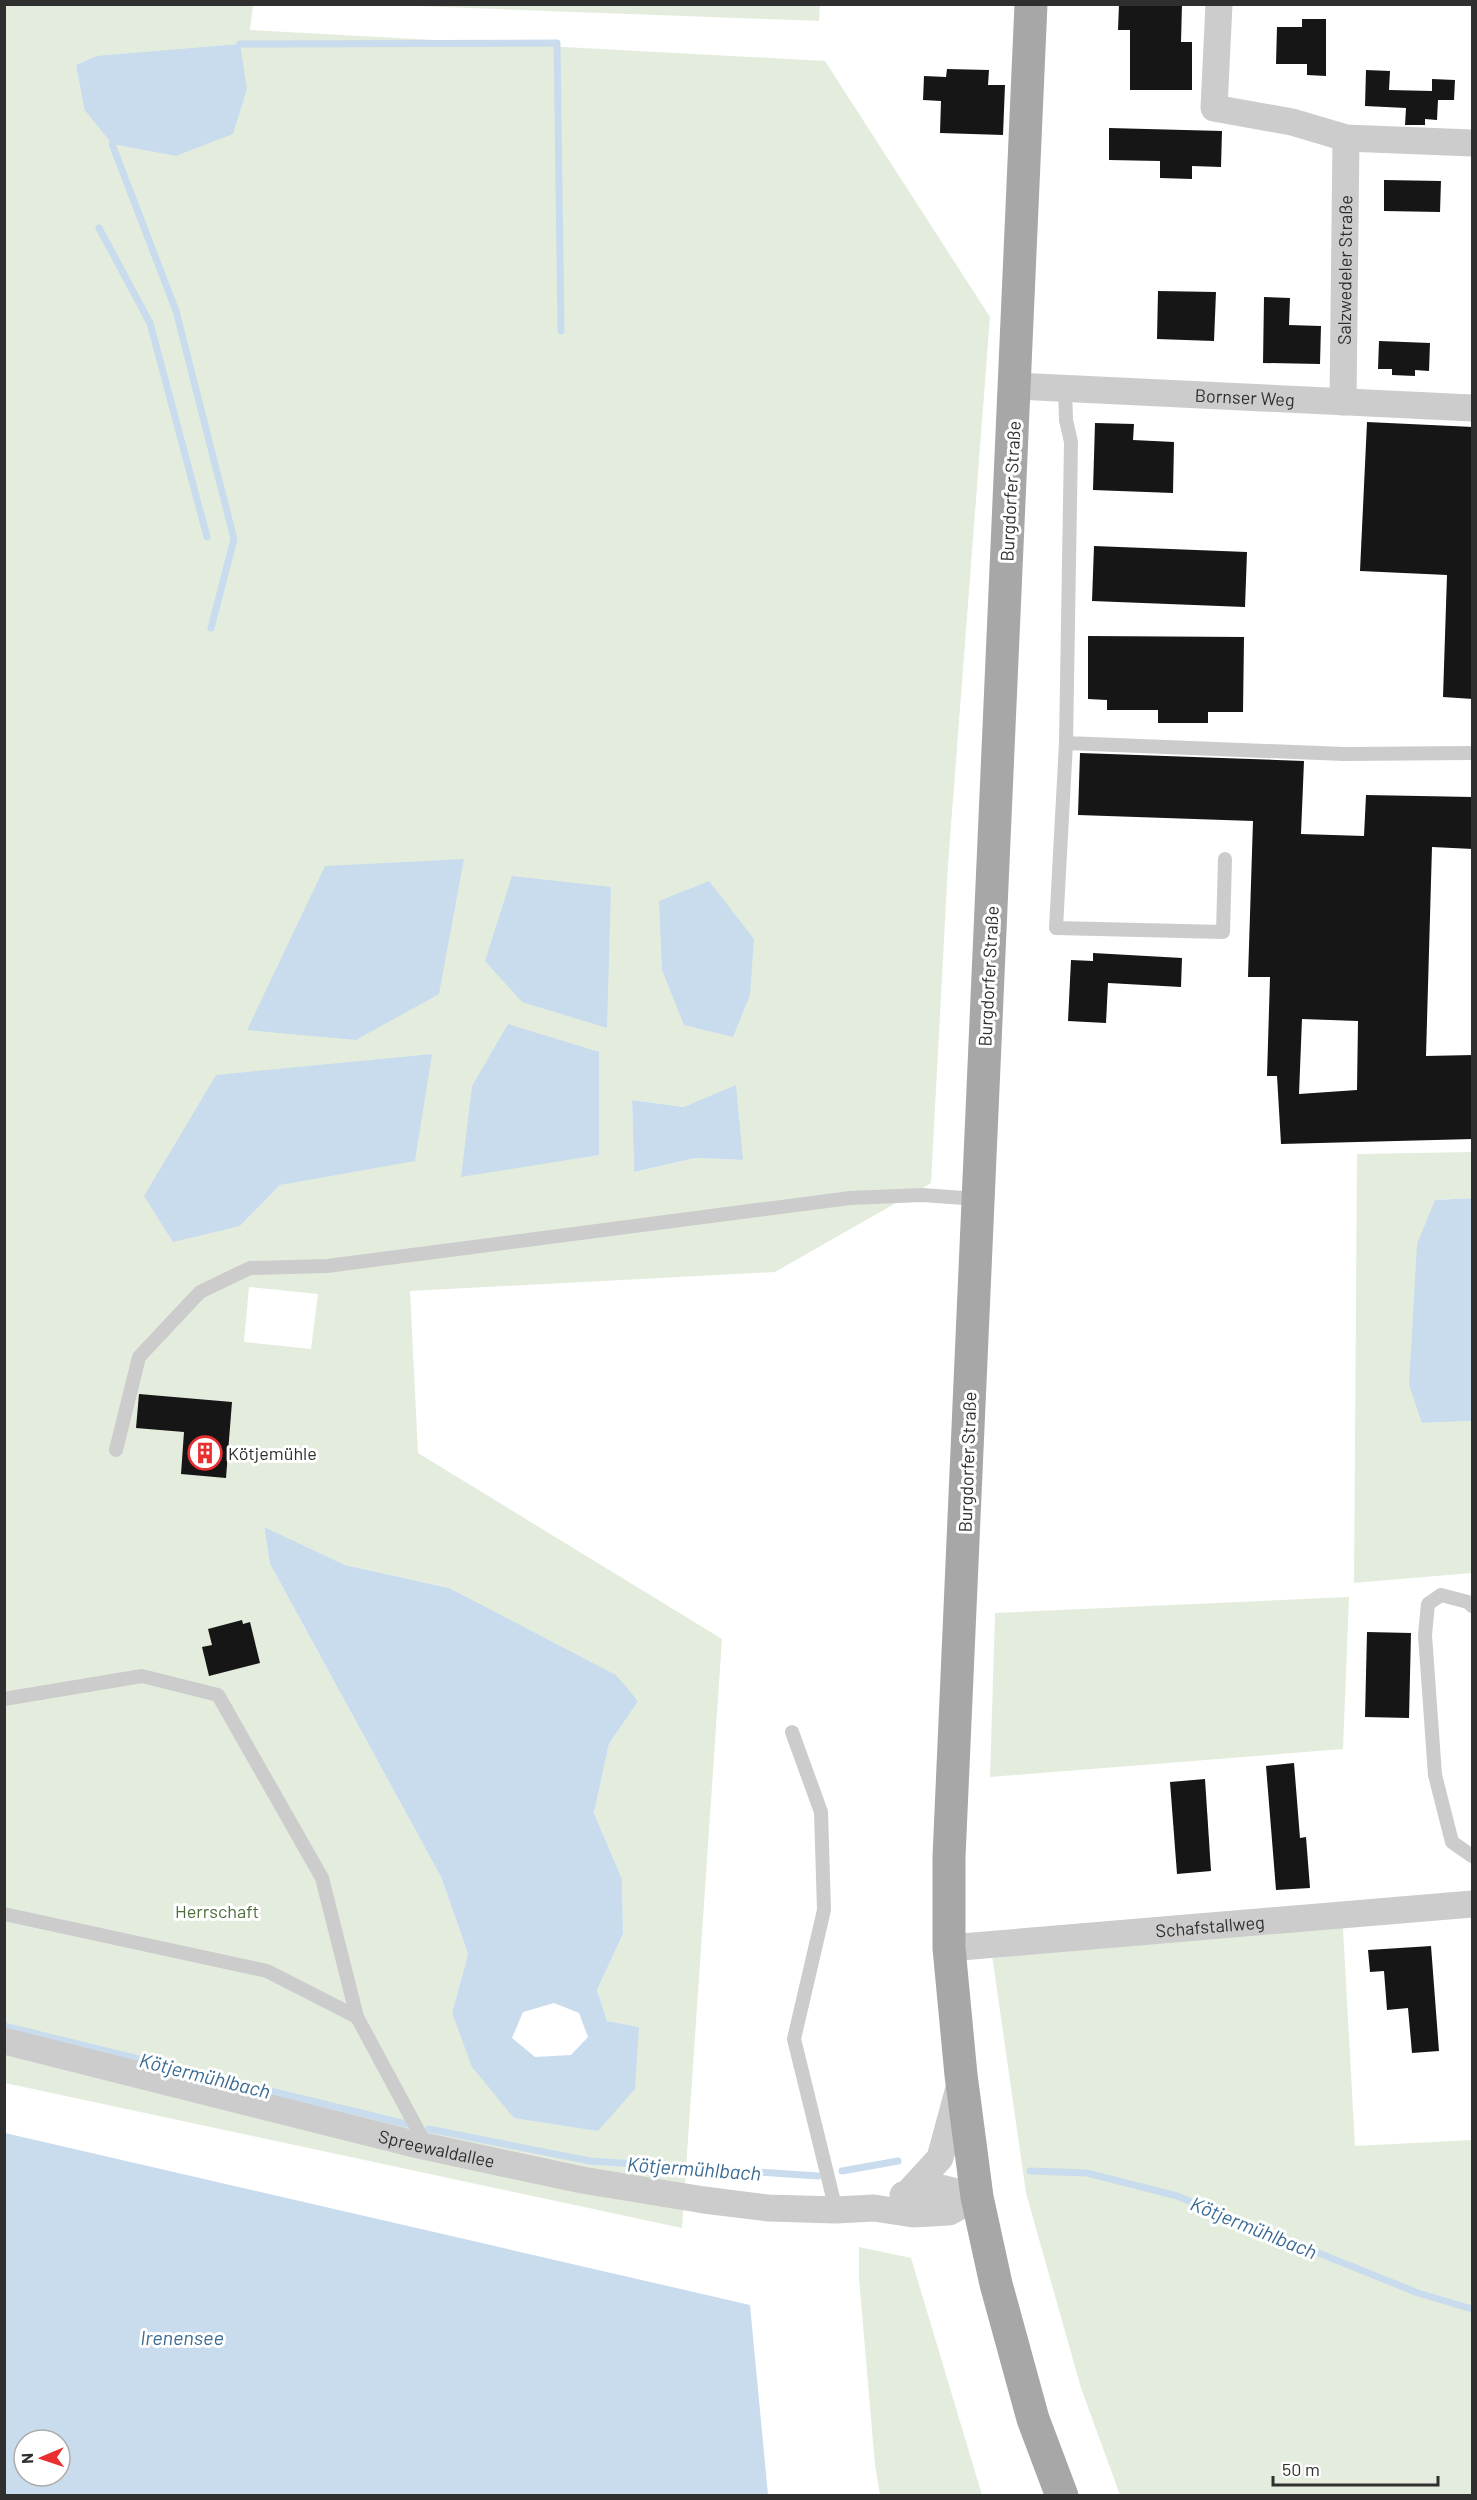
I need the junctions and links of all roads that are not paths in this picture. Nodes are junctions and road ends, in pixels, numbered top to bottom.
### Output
1 (1031, 4) edge
2 (1219, 4) edge
3 (1346, 138) junction
4 (1473, 143) edge
5 (1015, 386) junction
6 (1065, 388) junction
7 (1343, 402) junction
8 (1473, 408) edge
9 (1066, 743) junction
10 (1473, 753) edge
11 (1225, 858) dead end
12 (978, 1199) junction
13 (117, 1450) dead end
14 (1473, 1606) edge
15 (4, 1699) edge
16 (792, 1732) dead end
17 (1473, 1856) edge
18 (1473, 1904) edge
19 (4, 1914) edge
20 (949, 1948) junction
21 (357, 2017) junction
22 (4, 2041) edge
23 (962, 2075) junction
24 (427, 2147) junction
25 (908, 2193) junction
26 (977, 2197) junction
27 (874, 2208) junction
28 (836, 2210) junction
29 (1062, 2496) edge

1 - 5 main road, Burgdorfer Straße
2 - 3 street
3 - 4 street
3 - 7 street, Salzwedeler Straße
5 - 6 street, Bornser Weg
5 - 12 main road, Burgdorfer Straße
6 - 7 street, Bornser Weg
6 - 9 lane
7 - 8 street, Bornser Weg
9 - 10 lane
9 - 11 lane
12 - 13 lane
12 - 20 main road, Burgdorfer Straße
14 - 17 lane
15 - 21 lane
16 - 28 lane
18 - 20 street, Schafstallweg
19 - 21 lane
20 - 23 main road, Burgdorfer Straße
21 - 24 lane
22 - 24 street, Spreewaldallee
23 - 25 street, Spreewaldallee
23 - 26 main road, Burgdorfer Straße
24 - 28 street, Spreewaldallee
25 - 26 street, Spreewaldallee
25 - 27 street, Spreewaldallee
26 - 27 street, Spreewaldallee
26 - 29 main road, Burgdorfer Straße
27 - 28 street, Spreewaldallee

